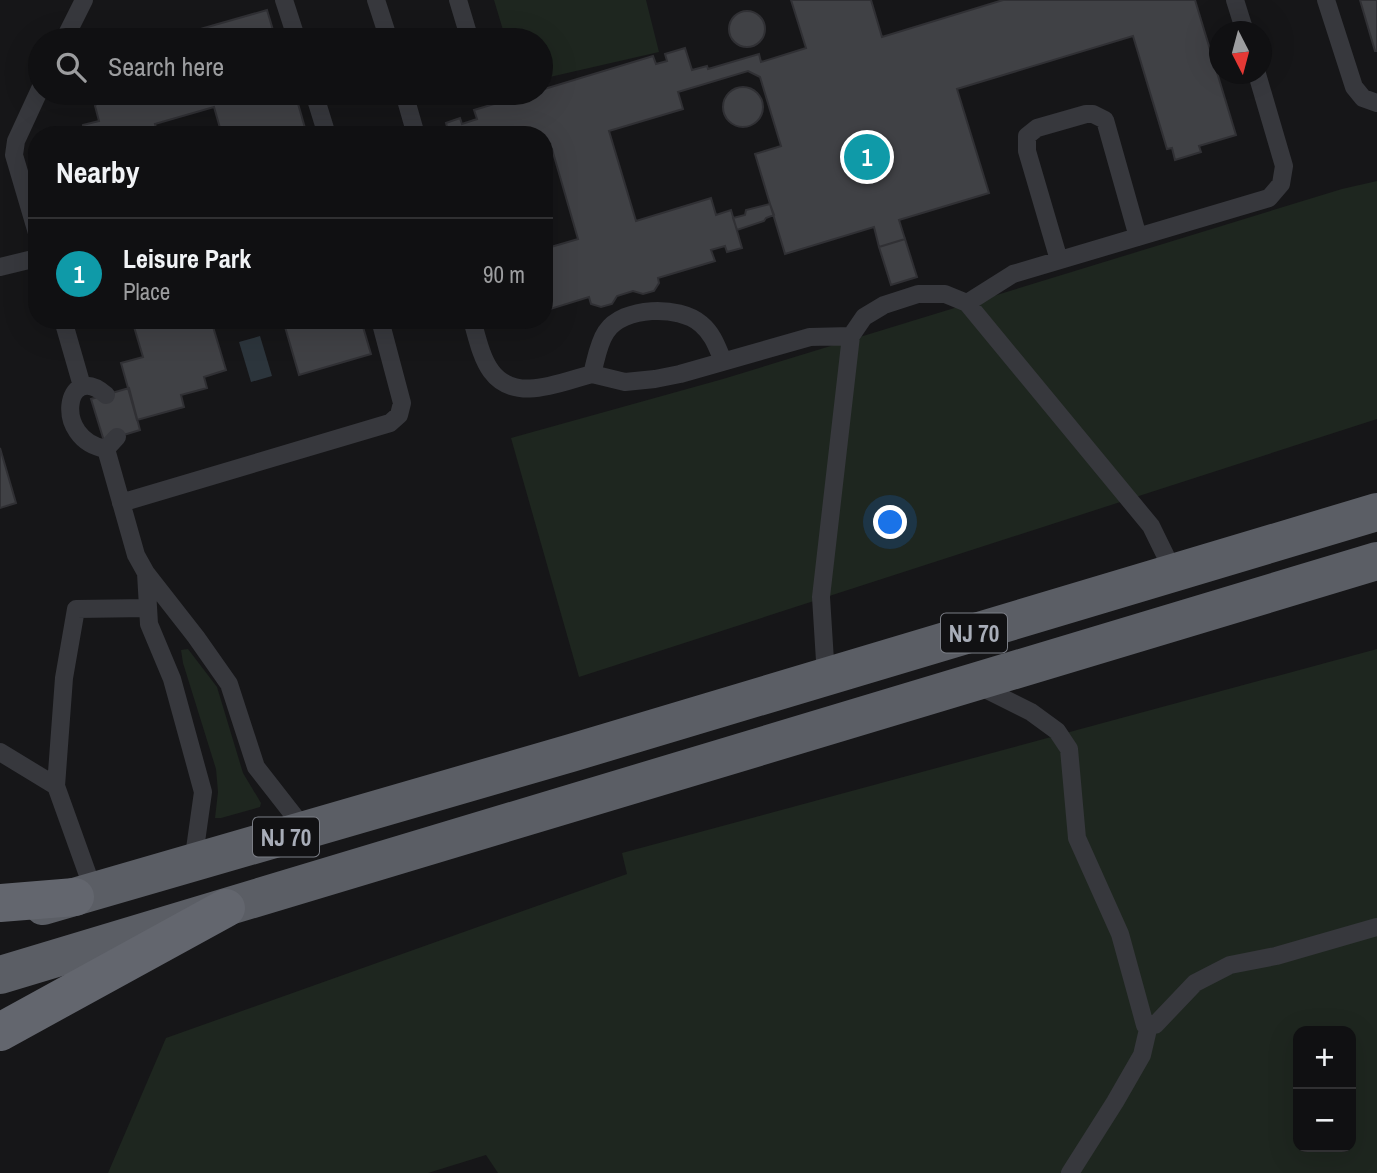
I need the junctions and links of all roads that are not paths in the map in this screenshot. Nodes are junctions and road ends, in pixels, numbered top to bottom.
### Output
1 (84, 0) edge
2 (284, 0) edge
3 (376, 0) edge
4 (458, 0) edge
5 (1235, 0) edge
6 (1326, 0) edge
7 (1242, 21) edge
8 (70, 28) edge
9 (293, 28) edge
10 (384, 28) edge
11 (466, 28) edge
12 (1260, 84) edge
13 (1377, 103) edge
14 (33, 105) edge
15 (317, 105) edge
16 (407, 105) edge
17 (324, 126) edge
18 (413, 126) edge
19 (28, 202) edge
20 (1138, 237) junction
21 (28, 260) edge
22 (1059, 260) junction
23 (0, 267) edge
24 (967, 303) junction
25 (66, 329) edge
26 (382, 329) edge
27 (475, 329) edge
28 (851, 336) junction
29 (723, 361) junction
30 (592, 374) junction
31 (82, 386) junction
32 (106, 395) dead end
33 (121, 503) junction
34 (1377, 512) edge
35 (1377, 561) edge
36 (146, 573) junction
37 (1174, 573) junction
38 (148, 608) junction
39 (826, 677) junction
40 (971, 682) junction
41 (0, 752) edge
42 (56, 786) junction
43 (306, 831) junction
44 (193, 863) junction
45 (85, 894) junction
46 (0, 902) edge
47 (226, 908) junction
48 (0, 919) edge
49 (1377, 927) edge
50 (0, 975) edge
51 (1149, 1025) junction
52 (0, 1032) edge
53 (1070, 1173) edge

1 - 8 lane
2 - 9 lane
3 - 10 lane
4 - 11 lane
5 - 7 lane
6 - 13 lane
12 - 20 lane
14 - 19 lane
15 - 17 lane
16 - 18 lane
20 - 22 lane
20 - 22 lane
21 - 23 lane
22 - 24 lane
24 - 28 lane
24 - 37 lane
25 - 31 lane
26 - 33 lane
27 - 30 lane
28 - 29 lane
28 - 39 lane
29 - 30 lane
29 - 30 lane
31 - 32 lane
31 - 33 lane
33 - 36 lane
34 - 37 highway, NJ 70
35 - 40 highway, NJ 70
36 - 38 lane
36 - 43 lane
37 - 39 highway, NJ 70
38 - 42 lane
38 - 44 lane
39 - 43 highway, NJ 70
40 - 47 highway, NJ 70
40 - 51 lane
41 - 42 lane
42 - 45 lane
43 - 44 highway, NJ 70
44 - 45 highway, NJ 70
45 - 46 highway
45 - 48 highway, NJ 70
47 - 50 highway, NJ 70
47 - 52 highway
49 - 51 lane
51 - 53 lane

